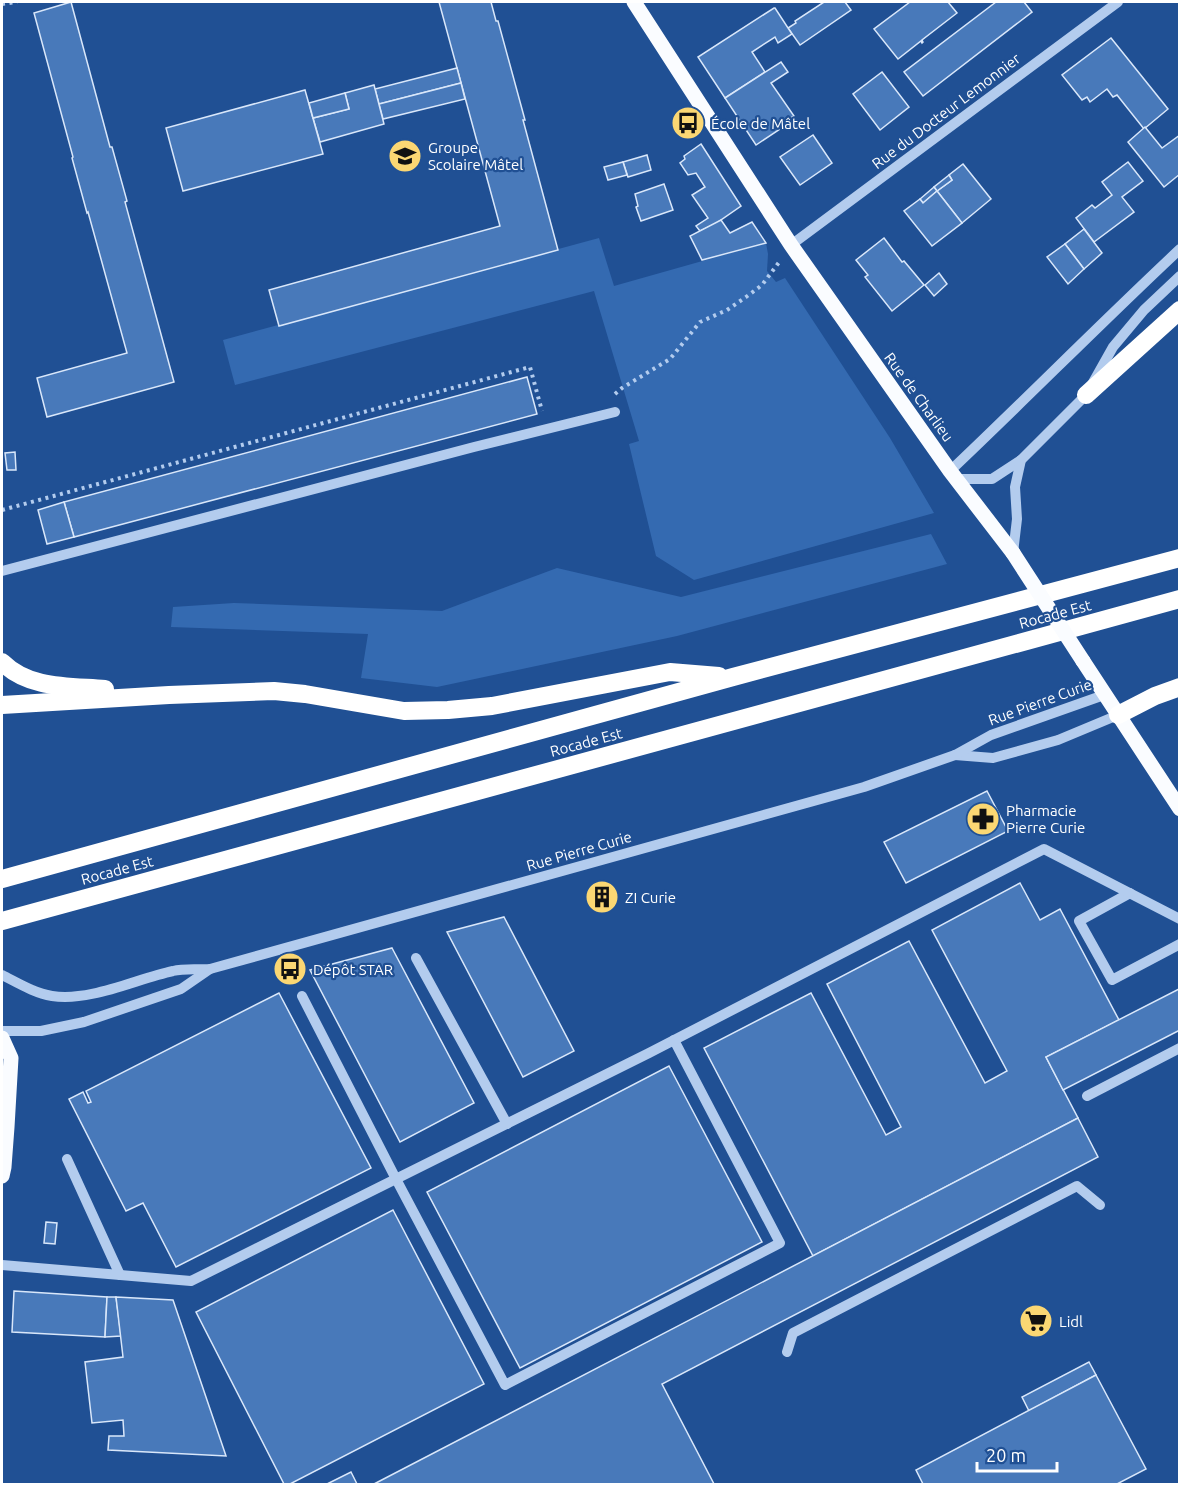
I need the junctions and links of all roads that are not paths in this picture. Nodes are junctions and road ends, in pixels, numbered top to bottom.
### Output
1 (634, 2) edge
2 (1118, 2) edge
3 (791, 245) junction
4 (1179, 249) edge
5 (1179, 276) edge
6 (1179, 310) edge
7 (1086, 395) junction
8 (615, 412) road end
9 (1021, 460) junction
10 (953, 475) junction
11 (1013, 553) junction
12 (1179, 558) edge
13 (2, 571) edge
14 (1179, 599) edge
15 (2, 662) edge
16 (733, 677) junction
17 (1179, 687) edge
18 (169, 694) junction
19 (1104, 695) junction
20 (2, 705) edge
21 (1118, 715) junction
22 (955, 755) junction
23 (1179, 809) edge
24 (2, 879) edge
25 (1130, 893) junction
26 (1179, 919) edge
27 (2, 921) edge
28 (1179, 944) edge
29 (416, 958) dead end
30 (210, 969) junction
31 (2, 975) edge
32 (302, 996) dead end
33 (2, 1031) edge
34 (2, 1038) edge
35 (674, 1040) junction
36 (1179, 1048) edge
37 (1087, 1096) dead end
38 (507, 1124) junction
39 (68, 1159) dead end
40 (2, 1176) edge
41 (396, 1179) junction
42 (1100, 1205) dead end
43 (2, 1265) edge
44 (120, 1275) junction
45 (787, 1352) dead end

1 - 3 main road, Rue de Charlieu
2 - 3 street, Rue du Docteur Lemonnier
3 - 10 main road, Rue de Charlieu
4 - 10 street
5 - 7 street
6 - 7 highway
7 - 9 street
8 - 13 street
9 - 10 street
9 - 11 street
10 - 11 main road, Rue de Charlieu
11 - 19 main road, Rue de Charlieu, bridge
12 - 16 highway, Rocade Est
14 - 27 highway, Rocade Est
15 - 18 highway
16 - 18 highway
16 - 24 highway, Rocade Est
17 - 21 highway
18 - 20 highway
19 - 21 main road, Rue de Charlieu
19 - 22 street, Rue Pierre Curie
21 - 22 street, Rue Pierre Curie
21 - 23 main road, Rue de Charlieu
22 - 30 street, Rue Pierre Curie
25 - 26 street
25 - 28 street
25 - 35 street
29 - 38 street
30 - 31 street, Rue Pierre Curie
30 - 33 street, Rue Pierre Curie
32 - 41 street
34 - 40 main road
35 - 38 street
35 - 41 street
36 - 37 street
38 - 41 street
39 - 44 street
41 - 44 street
42 - 45 street
43 - 44 street

